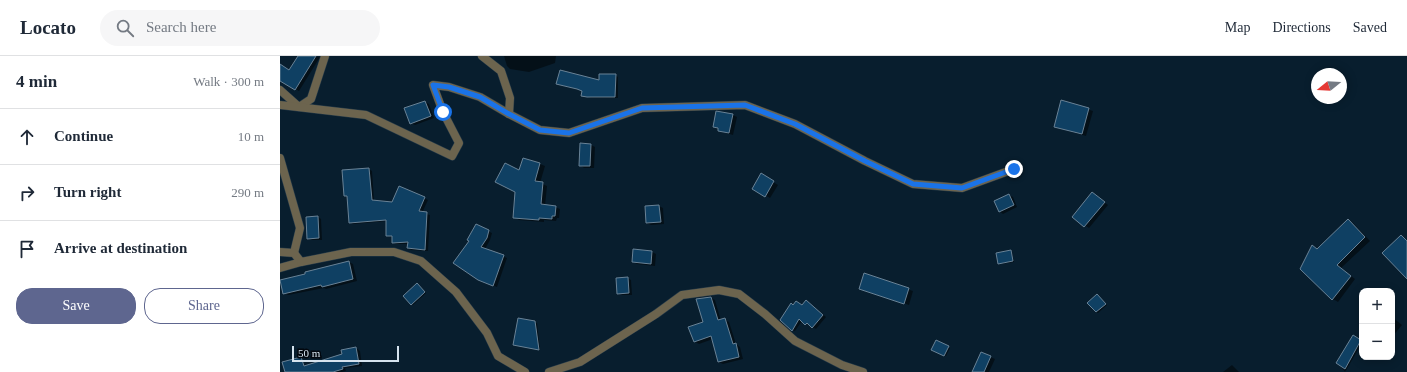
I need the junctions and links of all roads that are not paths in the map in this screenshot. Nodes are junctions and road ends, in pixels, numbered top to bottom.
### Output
1 (325, 56) edge
2 (482, 56) edge
3 (280, 90) edge
4 (280, 105) edge
5 (299, 107) junction
6 (509, 114) junction
7 (280, 158) edge
8 (1014, 169) dead end
9 (280, 252) edge
10 (294, 253) junction
11 (301, 262) junction
12 (280, 268) edge
13 (525, 372) edge
14 (549, 372) edge
15 (863, 372) edge

1 - 5 street
2 - 6 street
3 - 5 street
4 - 5 street
5 - 6 street
6 - 8 street
7 - 10 street
9 - 10 street
10 - 11 street
11 - 12 street
11 - 13 street
14 - 15 street

